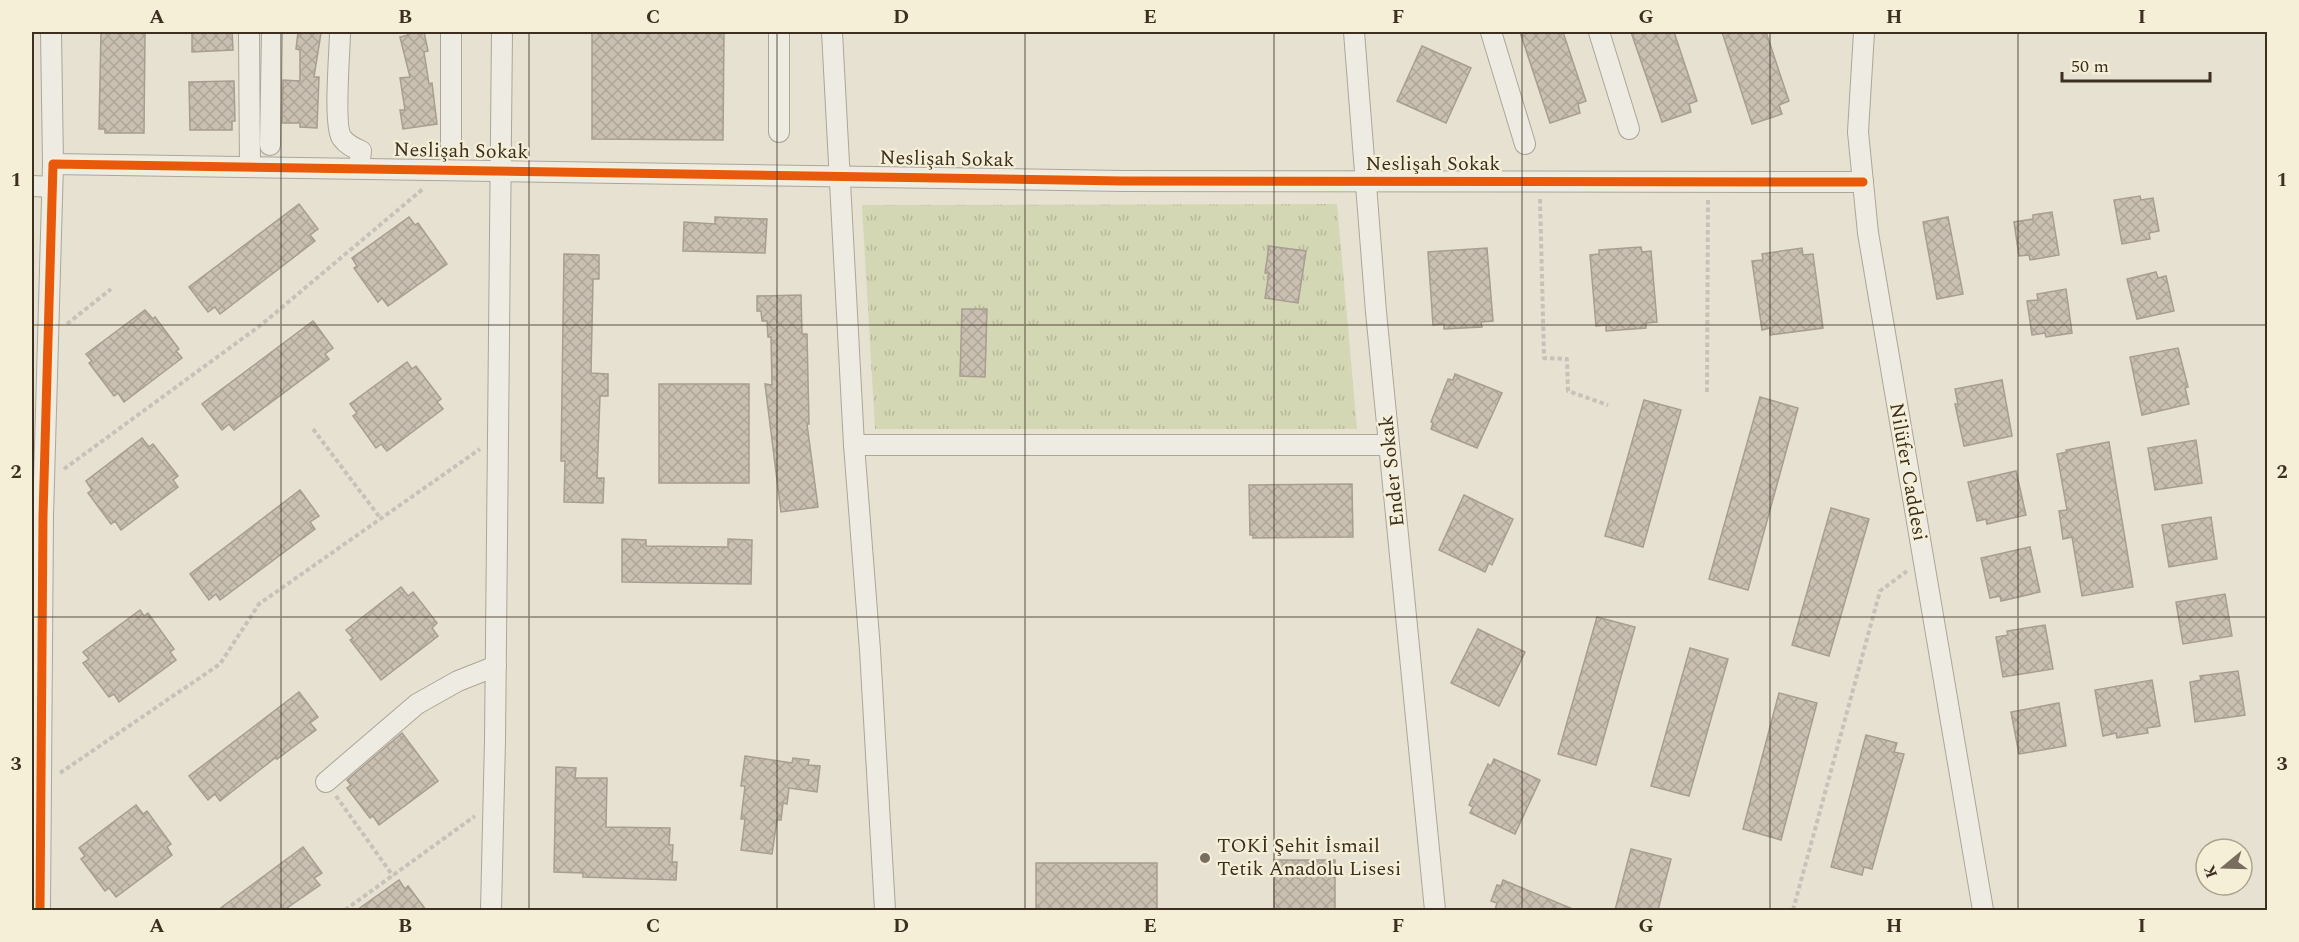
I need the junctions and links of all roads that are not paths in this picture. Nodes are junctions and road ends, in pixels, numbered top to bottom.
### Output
1 (51, 32) edge
2 (249, 32) edge
3 (272, 32) edge
4 (340, 32) edge
5 (451, 32) edge
6 (502, 32) edge
7 (778, 32) edge
8 (832, 32) edge
9 (1354, 32) edge
10 (1491, 32) edge
11 (1599, 32) edge
12 (1864, 32) edge
13 (1629, 129) dead end
14 (779, 132) dead end
15 (1525, 144) dead end
16 (270, 145) dead end
17 (451, 149) dead end
18 (53, 164) junction
19 (250, 167) junction
20 (359, 168) junction
21 (500, 170) junction
22 (841, 175) junction
23 (1364, 182) junction
24 (1863, 182) junction
25 (32, 186) edge
26 (52, 187) junction
27 (854, 445) junction
28 (1389, 445) junction
29 (496, 666) junction
30 (326, 782) road end
31 (40, 910) edge
32 (491, 910) edge
33 (885, 910) edge
34 (1435, 910) edge
35 (1983, 910) edge

1 - 18 street
2 - 19 street
3 - 16 street
4 - 20 street
5 - 17 street
6 - 21 street
7 - 14 street
8 - 22 street
9 - 23 street, Ender Sokak
10 - 15 street
11 - 13 street
12 - 24 street, Nilüfer Caddesi
18 - 19 street, Neslişah Sokak
18 - 26 street
19 - 20 street, Neslişah Sokak
20 - 21 street, Neslişah Sokak
21 - 22 street, Neslişah Sokak
21 - 29 street
22 - 23 street, Neslişah Sokak
22 - 27 street
23 - 24 street, Neslişah Sokak
23 - 28 street, Ender Sokak
24 - 35 street, Nilüfer Caddesi
25 - 26 street
26 - 31 street
27 - 28 street
27 - 33 street
28 - 34 street, Ender Sokak
29 - 30 street
29 - 32 street

